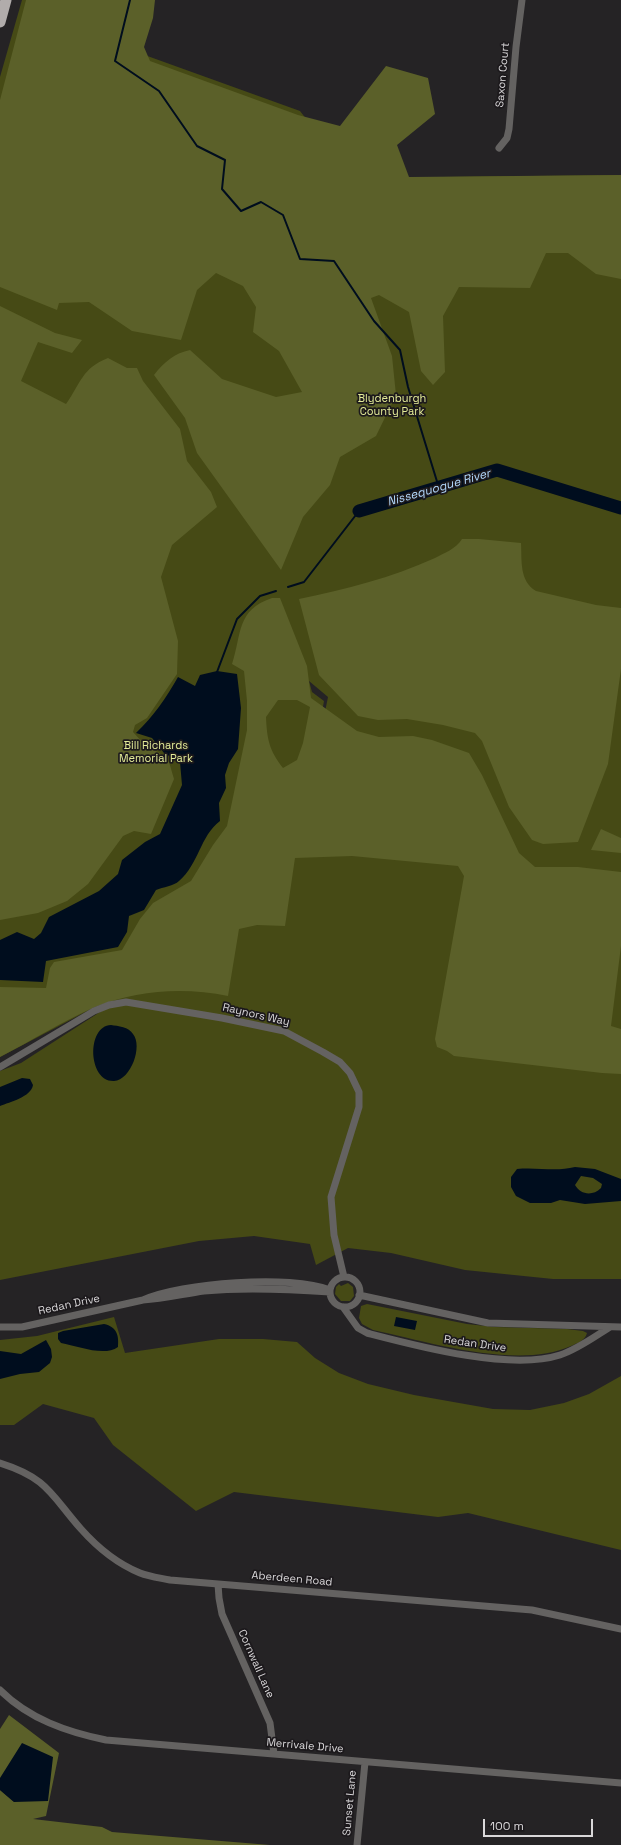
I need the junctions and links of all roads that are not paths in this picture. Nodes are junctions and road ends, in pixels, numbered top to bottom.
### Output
1 (6, 0) edge
2 (522, 0) edge
3 (0, 22) edge
4 (499, 148) dead end
5 (0, 1067) edge
6 (344, 1277) junction
7 (330, 1291) junction
8 (359, 1295) junction
9 (343, 1307) junction
10 (610, 1327) junction
11 (621, 1327) edge
12 (0, 1328) edge
13 (0, 1463) edge
14 (218, 1584) junction
15 (621, 1629) edge
16 (0, 1690) edge
17 (274, 1754) junction
18 (365, 1762) junction
19 (621, 1783) edge
20 (357, 1845) edge

1 - 3 highway
2 - 4 street, Saxon Court
5 - 6 street, Raynors Way
6 - 7 street
6 - 8 street
7 - 9 street, Redan Drive
7 - 12 street, Redan Drive
8 - 9 street
8 - 10 street, Redan Drive
9 - 10 street, Redan Drive
10 - 11 street, Redan Drive
13 - 14 street, Aberdeen Road
14 - 15 street, Aberdeen Road
14 - 17 street, Cornwall Lane
16 - 17 street, Merrivale Drive
17 - 18 street, Merrivale Drive
18 - 19 street, Merrivale Drive
18 - 20 street, Sunset Lane

